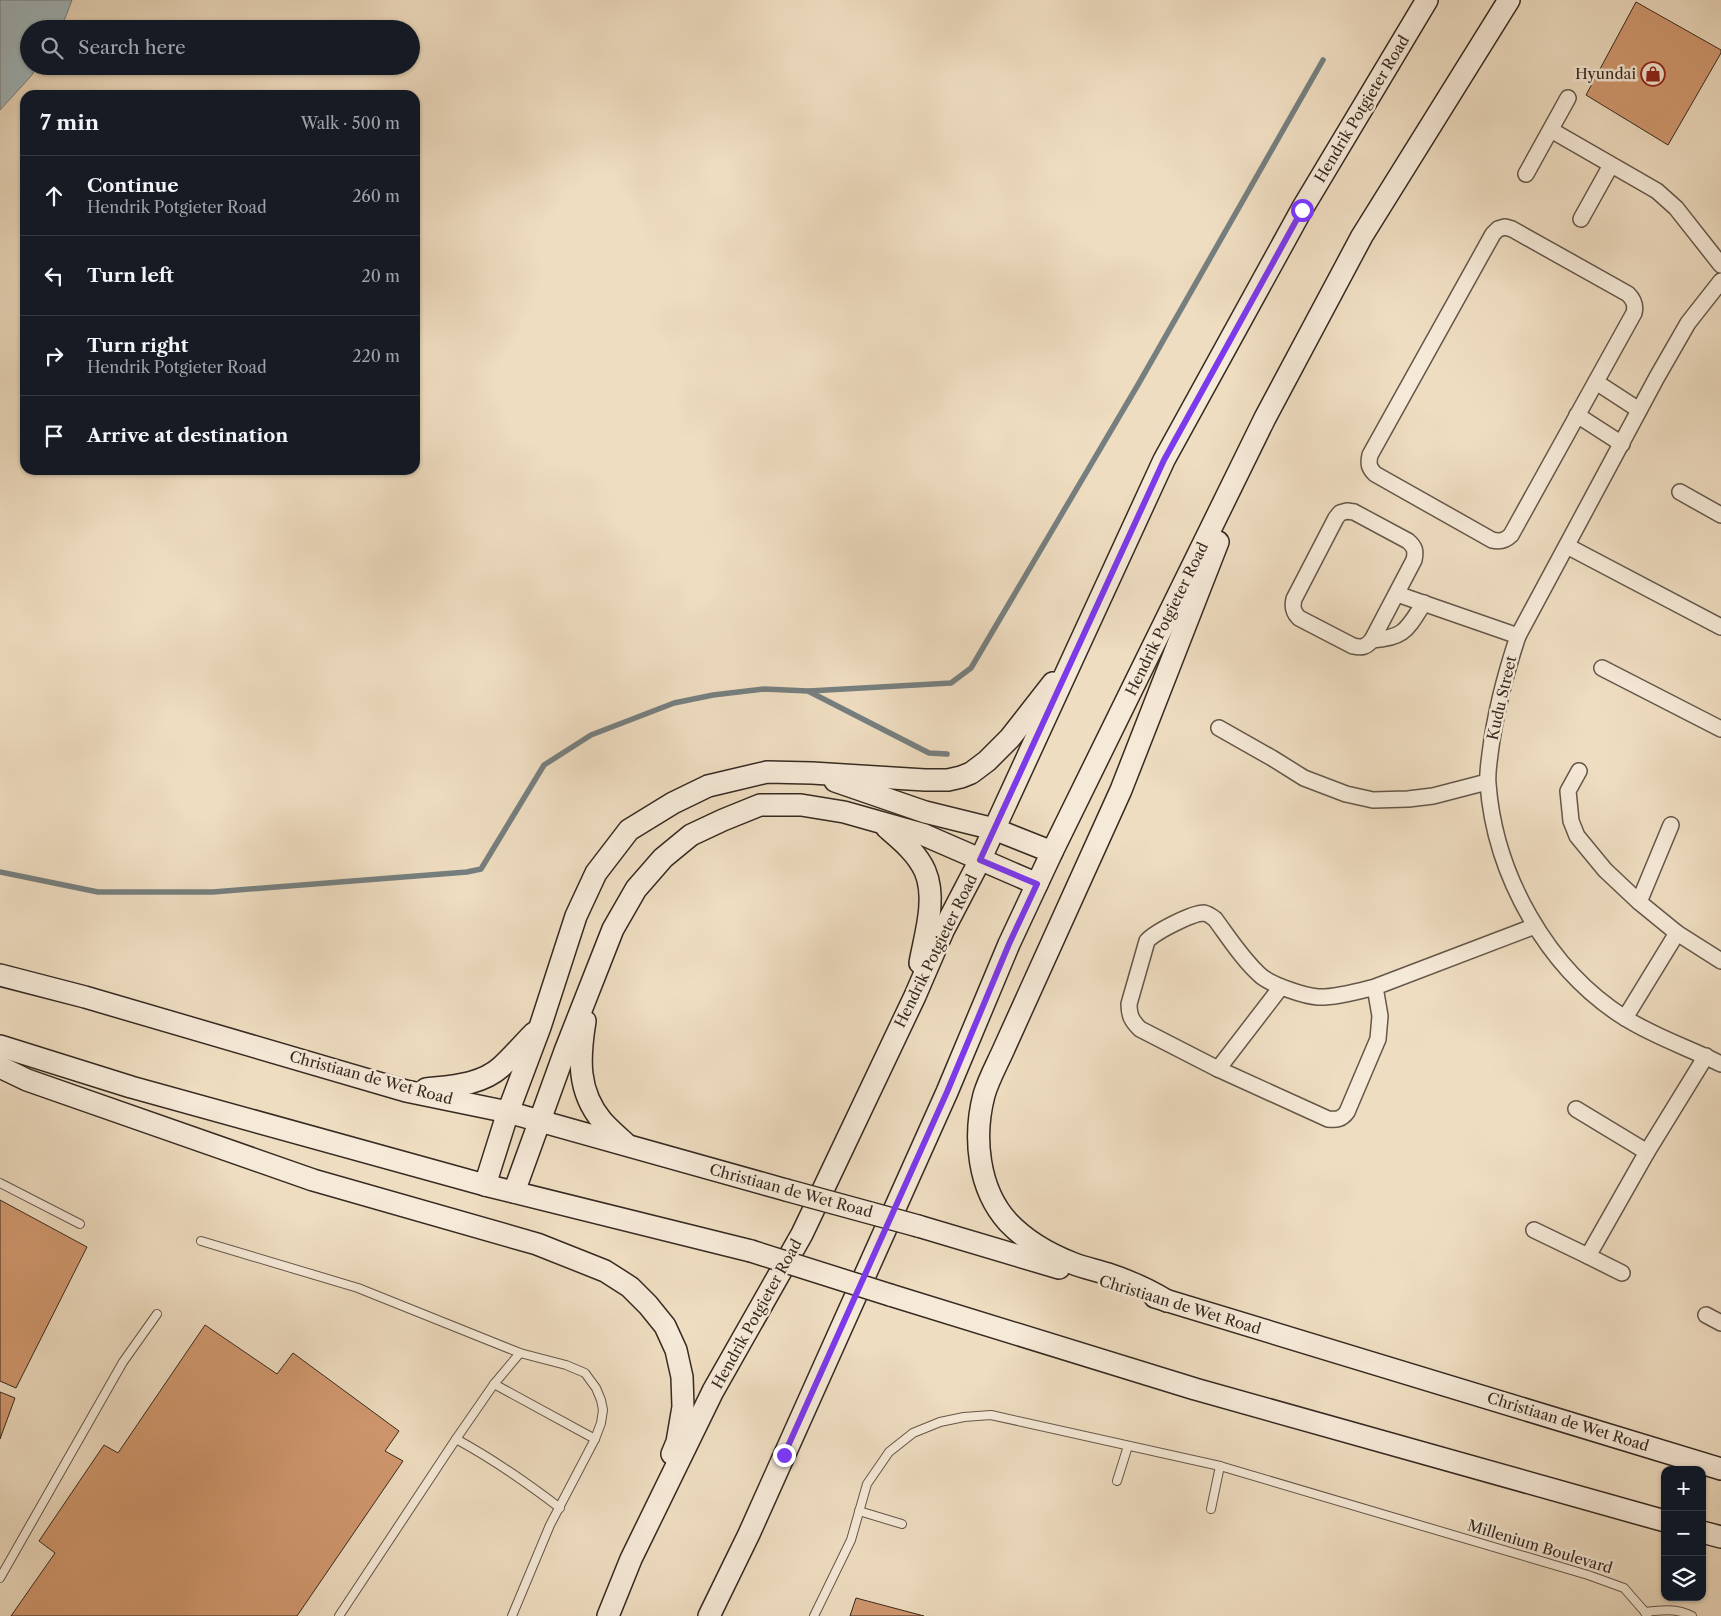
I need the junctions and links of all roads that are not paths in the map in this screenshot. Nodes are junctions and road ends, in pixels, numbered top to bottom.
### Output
1 (1427, 0) edge
2 (1509, 0) edge
3 (1568, 98) dead end
4 (1550, 130) junction
5 (1611, 165) junction
6 (1526, 174) dead end
7 (1581, 219) dead end
8 (1721, 265) edge
9 (1721, 281) edge
10 (1596, 382) junction
11 (1639, 410) junction
12 (1577, 415) junction
13 (1265, 418) junction
14 (1622, 444) junction
15 (1680, 492) dead end
16 (1721, 515) edge
17 (1567, 546) junction
18 (1397, 594) junction
19 (1424, 603) junction
20 (1721, 627) edge
21 (1518, 636) junction
22 (1372, 640) junction
23 (1076, 653) junction
24 (1602, 668) dead end
25 (1219, 728) dead end
26 (1721, 730) edge
27 (1579, 771) dead end
28 (812, 773) junction
29 (1487, 782) junction
30 (883, 824) junction
31 (1671, 825) dead end
32 (994, 829) junction
33 (1052, 852) junction
34 (980, 860) junction
35 (1037, 884) junction
36 (1639, 902) junction
37 (1535, 926) junction
38 (1677, 933) junction
39 (1721, 961) edge
40 (0, 976) edge
41 (1375, 986) junction
42 (1281, 987) junction
43 (590, 989) junction
44 (915, 996) junction
45 (1625, 1018) junction
46 (540, 1028) junction
47 (0, 1046) edge
48 (1706, 1056) junction
49 (1721, 1064) edge
50 (0, 1067) edge
51 (1218, 1069) junction
52 (406, 1091) junction
53 (1576, 1109) dead end
54 (508, 1112) junction
55 (541, 1121) junction
56 (627, 1145) junction
57 (1647, 1152) junction
58 (0, 1183) edge
59 (486, 1185) junction
60 (514, 1192) junction
61 (80, 1224) dead end
62 (1534, 1230) dead end
63 (201, 1241) dead end
64 (1588, 1256) junction
65 (1622, 1273) dead end
66 (1167, 1301) junction
67 (156, 1314) dead end
68 (1706, 1315) dead end
69 (1721, 1323) edge
70 (520, 1353) junction
71 (494, 1384) junction
72 (456, 1438) junction
73 (595, 1439) junction
74 (1128, 1446) junction
75 (1220, 1466) junction
76 (1721, 1469) edge
77 (1117, 1481) dead end
78 (560, 1508) junction
79 (1211, 1509) dead end
80 (860, 1511) junction
81 (1661, 1520) edge
82 (902, 1524) dead end
83 (1706, 1533) edge
84 (1721, 1537) edge
85 (631, 1559) junction
86 (0, 1578) edge
87 (1646, 1614) edge
88 (339, 1616) edge
89 (512, 1616) edge
90 (608, 1616) edge
91 (709, 1616) edge
92 (814, 1616) edge
93 (1692, 1616) edge

1 - 23 main road, Hendrik Potgieter Road
2 - 13 main road, Hendrik Potgieter Road
3 - 4 street
4 - 5 street
4 - 6 street
5 - 7 street
5 - 8 street
9 - 11 street, Kudu Street
10 - 11 street
10 - 12 street
10 - 12 street
11 - 14 street, Kudu Street
12 - 14 street
13 - 33 main road, Hendrik Potgieter Road
13 - 66 main road
14 - 17 street, Kudu Street
15 - 16 street
17 - 20 street
17 - 21 street, Kudu Street
18 - 19 street
18 - 22 street
18 - 22 street
19 - 21 street
19 - 22 street
21 - 29 street, Kudu Street
23 - 28 main road
23 - 32 main road, Hendrik Potgieter Road
24 - 26 street
25 - 29 street
27 - 36 street
28 - 32 main road
28 - 46 main road
29 - 37 street, Kudu Street
30 - 34 main road
30 - 43 main road
30 - 44 main road
31 - 36 street
32 - 33 main road
32 - 34 main road, Hendrik Potgieter Road
33 - 35 main road, Hendrik Potgieter Road
34 - 35 main road
34 - 44 main road, Hendrik Potgieter Road
35 - 91 main road, Hendrik Potgieter Road
36 - 38 street
37 - 41 street
37 - 45 street, Kudu Street
38 - 39 street
38 - 45 street
40 - 52 main road, Christiaan de Wet Road
41 - 42 street
41 - 51 street
42 - 51 street
42 - 51 street
43 - 55 main road
43 - 56 main road
44 - 85 main road, Hendrik Potgieter Road
45 - 48 street, Kudu Street
46 - 52 main road
46 - 54 main road
47 - 59 main road
48 - 49 street, Kudu Street
48 - 57 street
50 - 85 main road
52 - 54 main road, Christiaan de Wet Road
53 - 57 street
54 - 55 main road, Christiaan de Wet Road
54 - 59 main road
55 - 56 main road, Christiaan de Wet Road
55 - 60 main road
56 - 66 main road, Christiaan de Wet Road, bridge
57 - 64 street
58 - 61 lane
59 - 60 main road
60 - 81 main road, bridge
62 - 64 street
63 - 70 lane
64 - 65 street
66 - 76 main road, Christiaan de Wet Road
67 - 86 lane
68 - 69 street
70 - 71 lane
70 - 73 lane
71 - 72 lane
71 - 73 lane
72 - 78 lane
72 - 88 lane
73 - 78 lane
74 - 75 lane, Millenium Boulevard
74 - 77 lane
74 - 80 lane, Millenium Boulevard
75 - 79 lane
75 - 87 lane, Millenium Boulevard
78 - 89 lane
80 - 82 lane
80 - 92 lane, Millenium Boulevard
83 - 84 main road
85 - 90 main road, Hendrik Potgieter Road
87 - 93 lane

